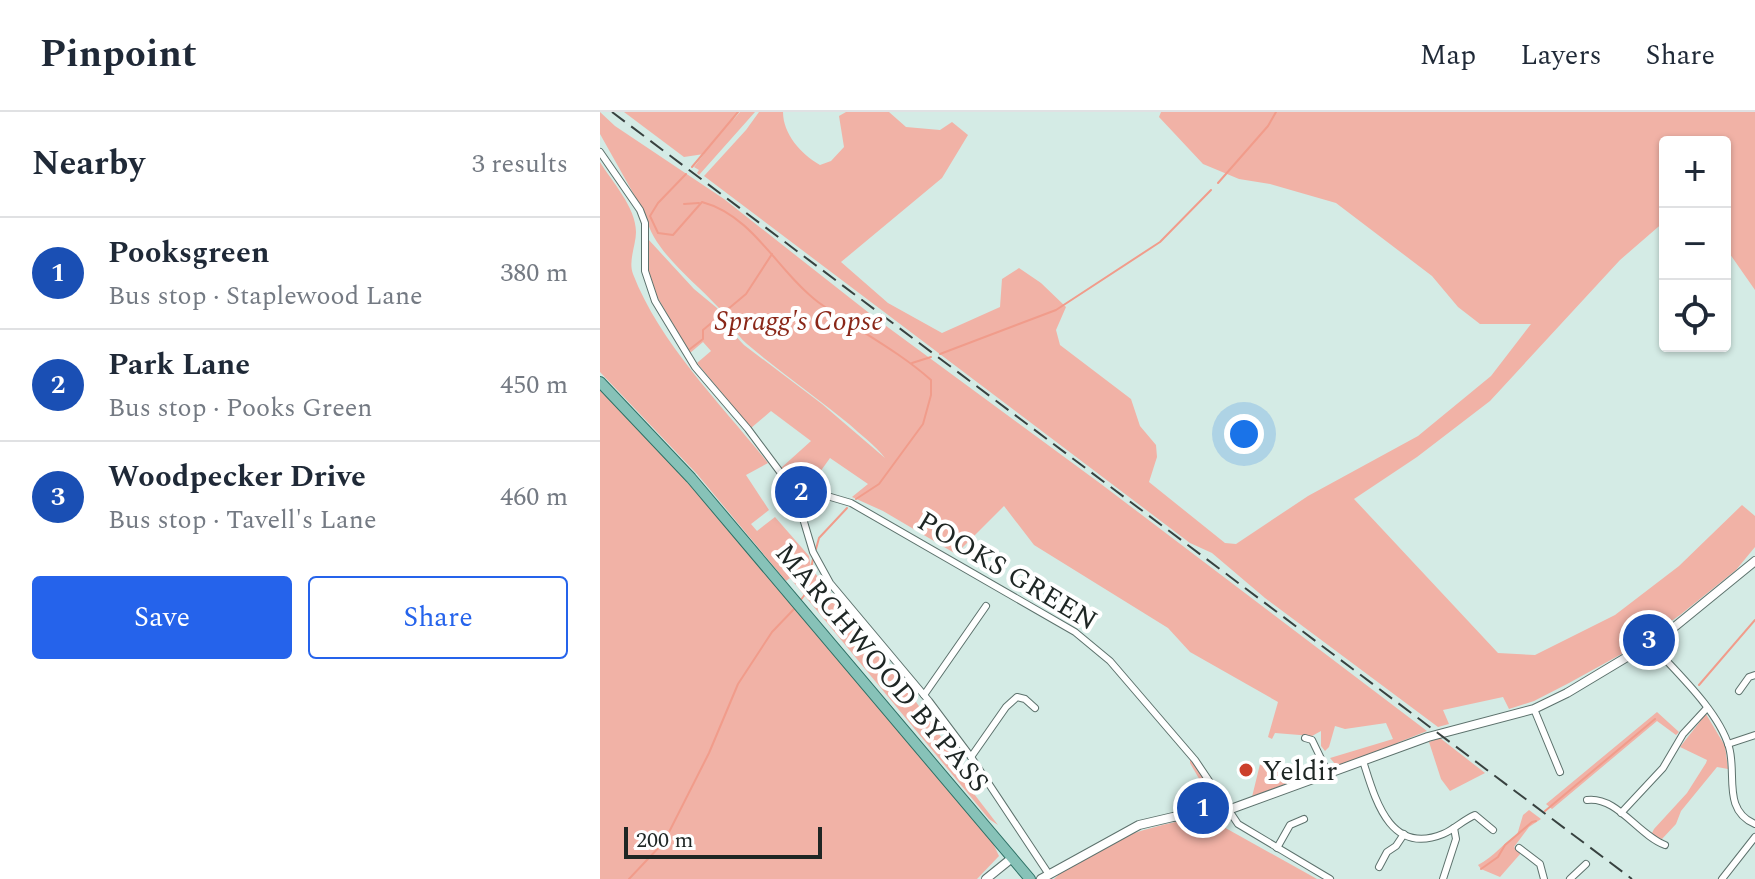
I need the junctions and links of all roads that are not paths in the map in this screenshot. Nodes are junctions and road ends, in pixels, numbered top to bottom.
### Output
1 (600, 152) edge
2 (600, 382) edge
3 (793, 485) junction
4 (1755, 561) edge
5 (986, 606) dead end
6 (1650, 643) junction
7 (1755, 675) edge
8 (1739, 691) dead end
9 (924, 695) junction
10 (1035, 708) dead end
11 (1707, 708) junction
12 (1534, 709) junction
13 (1755, 735) edge
14 (1305, 738) dead end
15 (1728, 744) junction
16 (971, 757) junction
17 (1363, 761) junction
18 (1560, 772) dead end
19 (1328, 773) junction
20 (1587, 800) dead end
21 (1228, 810) junction
22 (1621, 813) junction
23 (1304, 819) dead end
24 (1755, 824) edge
25 (1454, 828) junction
26 (1493, 830) dead end
27 (1404, 834) junction
28 (1755, 837) edge
29 (1665, 845) dead end
30 (1277, 848) junction
31 (1519, 848) dead end
32 (1012, 858) junction
33 (1586, 864) dead end
34 (1379, 867) dead end
35 (1044, 876) edge
36 (986, 879) edge
37 (1030, 879) edge
38 (1330, 879) edge
39 (1443, 879) edge
40 (1544, 879) edge
41 (1570, 879) edge
42 (1722, 879) edge

1 - 3 street
2 - 32 main road, MARCHWOOD BYPASS
3 - 9 street
3 - 21 street, POOKS GREEN
4 - 6 street
5 - 9 street
6 - 11 street
6 - 12 street
7 - 8 street
9 - 16 street
10 - 16 street
11 - 15 street
11 - 22 street
12 - 17 street
12 - 18 street
13 - 15 street
14 - 19 street
15 - 24 street
16 - 35 street
17 - 19 street
17 - 27 street
19 - 21 street
20 - 22 street
21 - 30 street, POOKS GREEN
21 - 35 street
22 - 29 street
23 - 30 street
25 - 26 street
25 - 27 street
25 - 39 street
27 - 34 street
28 - 42 street
30 - 38 street, POOKS GREEN
31 - 40 street
32 - 36 street
32 - 37 main road, MARCHWOOD BYPASS
33 - 41 street

